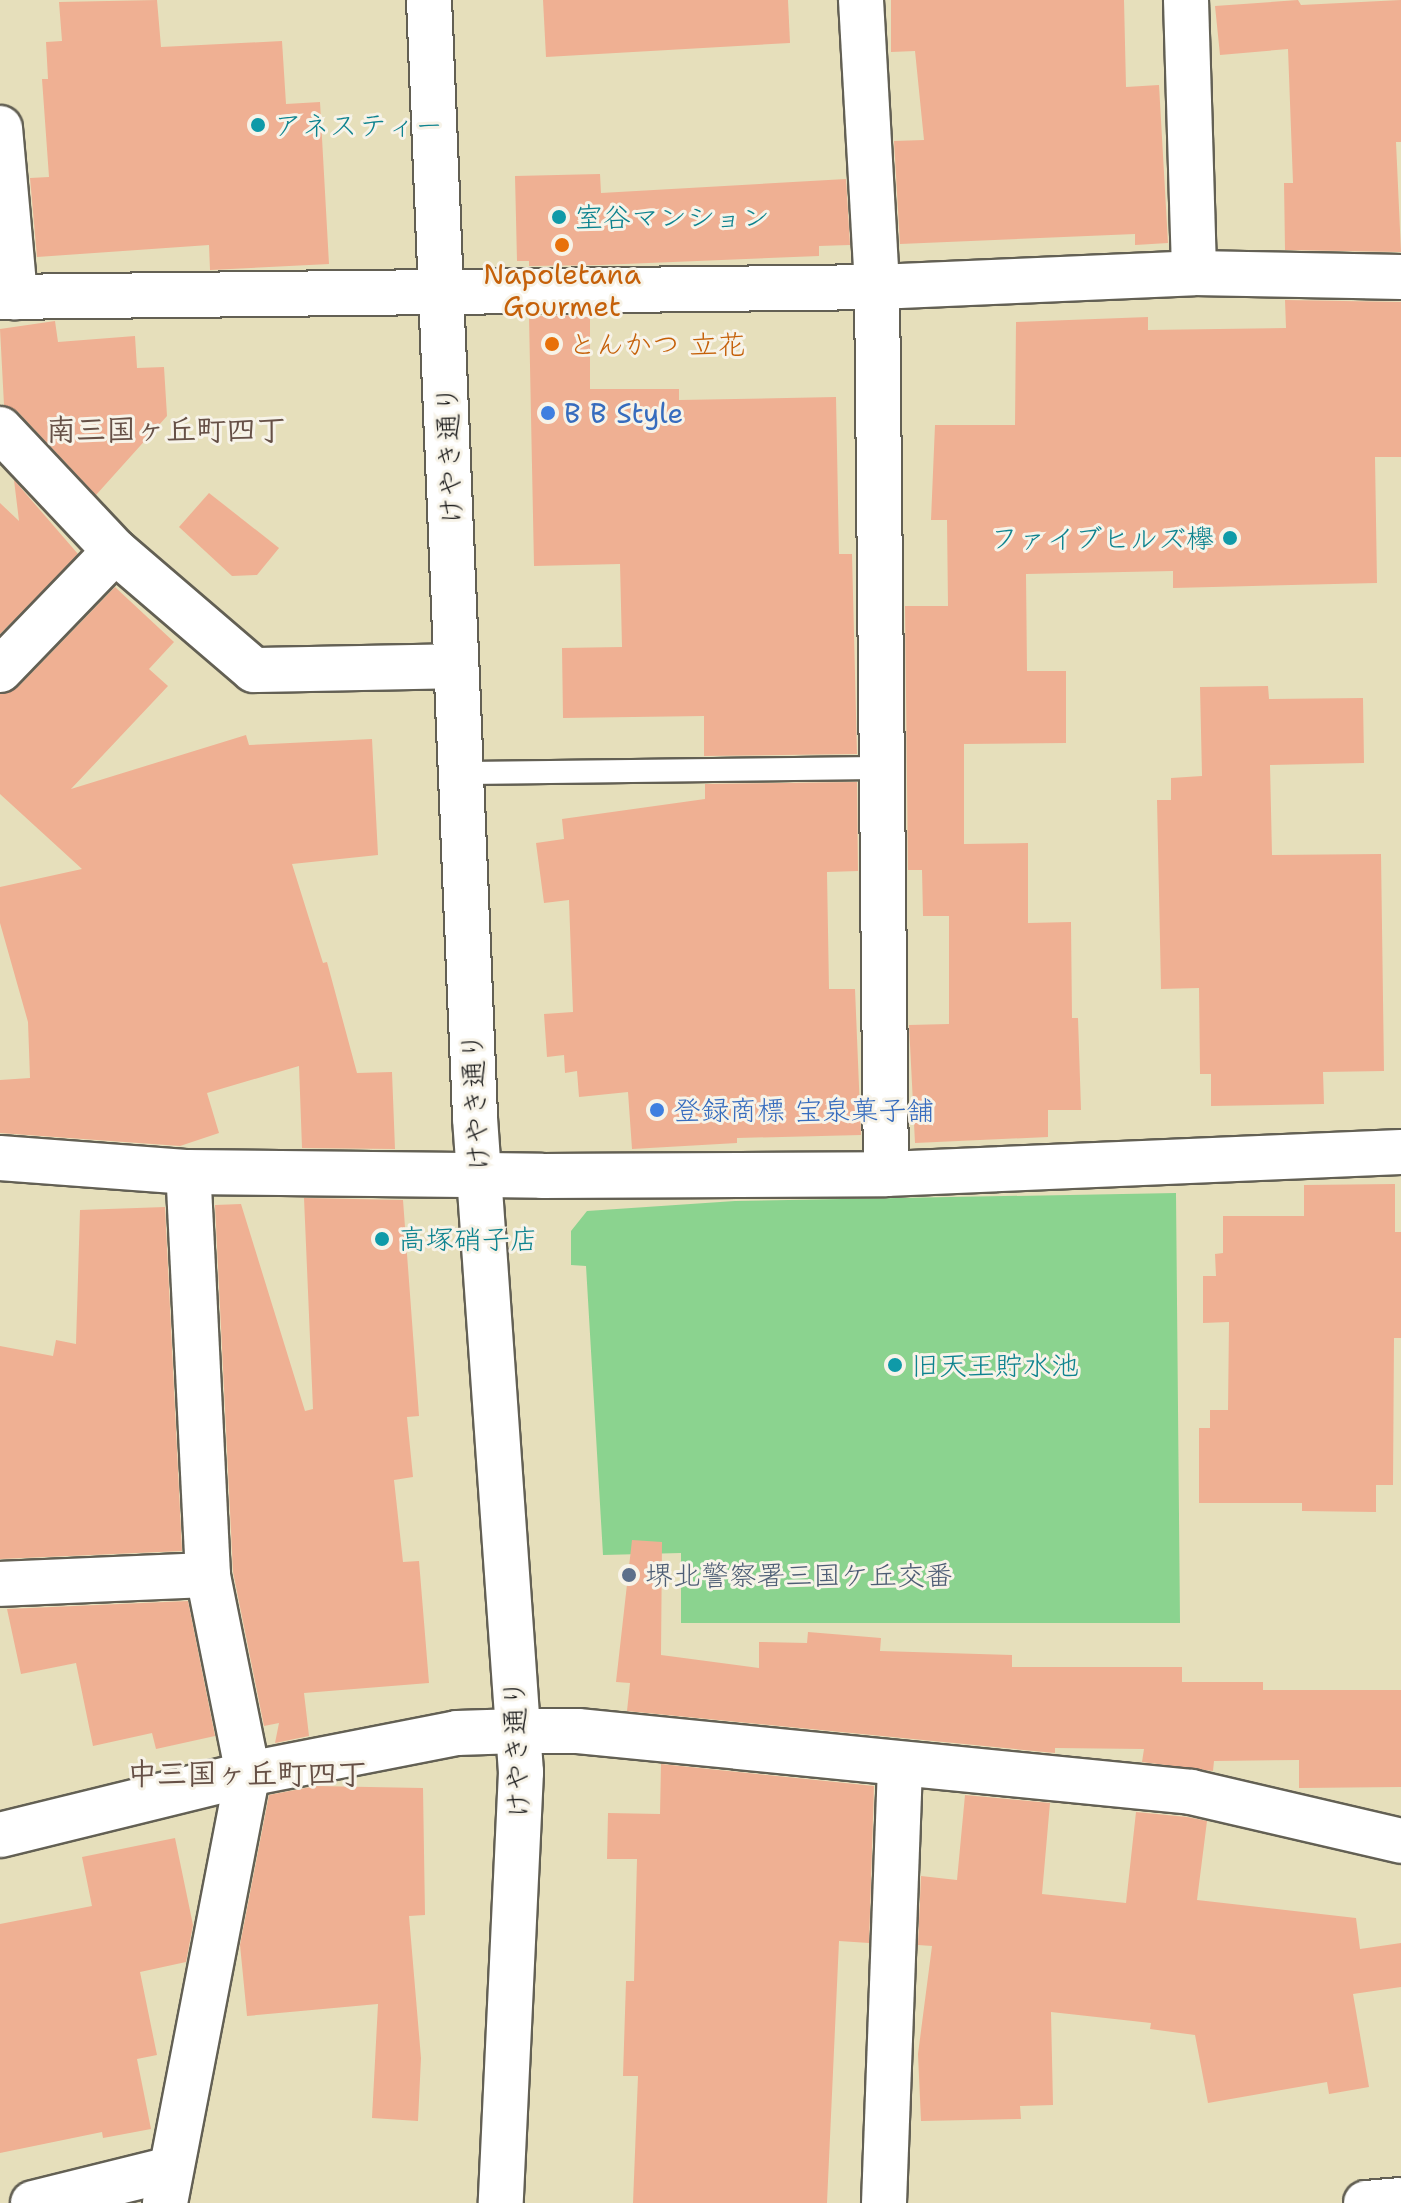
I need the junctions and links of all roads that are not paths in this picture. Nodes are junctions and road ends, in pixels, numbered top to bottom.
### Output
1 (429, 0) edge
2 (861, 0) edge
3 (1186, 0) edge
4 (0, 128) edge
5 (1194, 273) junction
6 (1401, 277) edge
7 (877, 287) junction
8 (444, 293) junction
9 (7, 297) edge
10 (0, 429) edge
11 (115, 551) junction
12 (456, 666) junction
13 (0, 670) edge
14 (885, 768) junction
15 (459, 773) junction
16 (1401, 1152) edge
17 (0, 1158) edge
18 (188, 1172) junction
19 (886, 1174) junction
20 (479, 1176) junction
21 (208, 1575) junction
22 (0, 1584) edge
23 (518, 1731) junction
24 (900, 1766) junction
25 (248, 1774) junction
26 (0, 1835) edge
27 (1401, 1841) edge
28 (167, 2186) edge
29 (1401, 2200) edge
30 (33, 2203) edge
31 (501, 2203) edge
32 (884, 2203) edge
33 (1366, 2203) edge

1 - 8 street, けやき通り
2 - 7 street
3 - 5 street
4 - 9 street
5 - 6 street
5 - 7 street
7 - 8 street
7 - 14 street
8 - 9 street
8 - 12 street, けやき通り
10 - 11 street
11 - 12 street
11 - 13 street
12 - 15 street, けやき通り
14 - 15 lane
14 - 19 street
15 - 20 street, けやき通り
16 - 19 street
17 - 18 street
18 - 20 street
18 - 21 street
19 - 20 street
20 - 23 street, けやき通り
21 - 22 street
21 - 25 street
23 - 24 street
23 - 25 street
23 - 31 street, けやき通り
24 - 27 street
24 - 32 street
25 - 26 street
25 - 28 street
28 - 30 street
29 - 33 street

